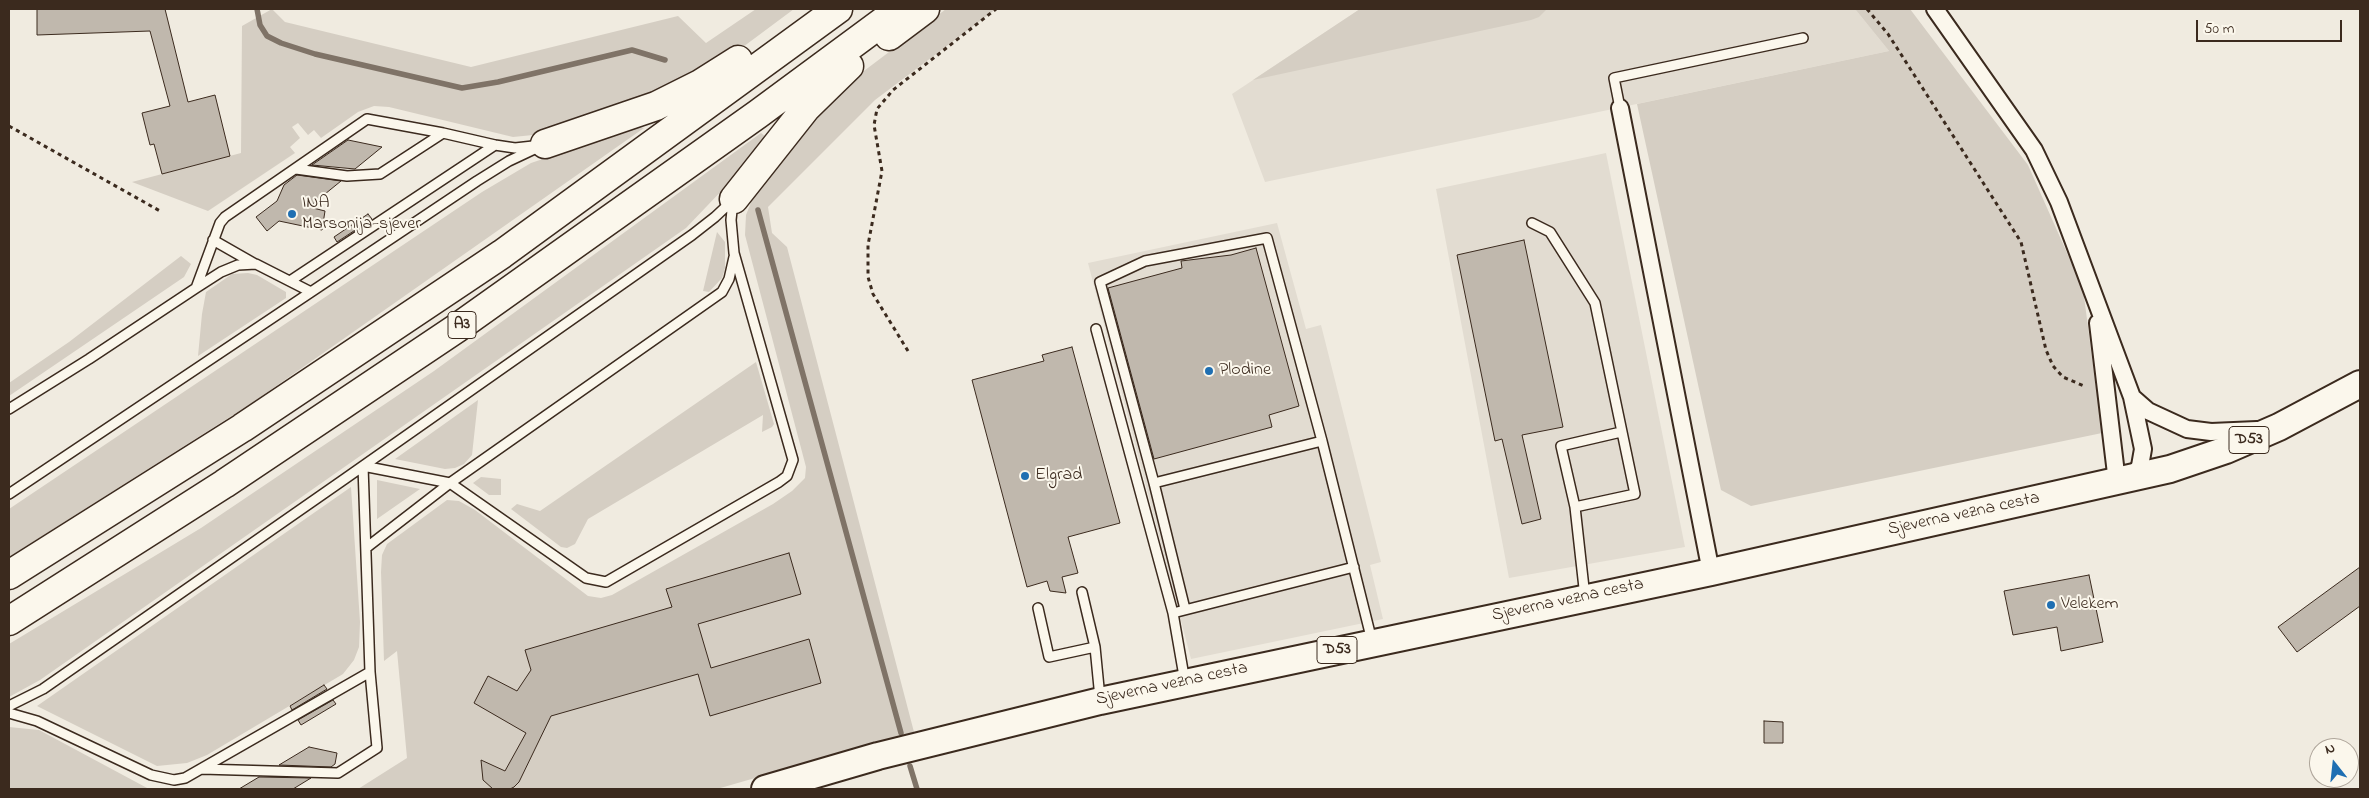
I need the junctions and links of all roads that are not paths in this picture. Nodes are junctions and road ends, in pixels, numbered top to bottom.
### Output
1 (811, 9) edge
2 (838, 9) edge
3 (900, 9) edge
4 (925, 9) edge
5 (1935, 9) edge
6 (1803, 38) dead end
7 (1620, 108) joint
8 (443, 133) junction
9 (545, 144) junction
10 (496, 145) junction
11 (296, 169) junction
12 (734, 199) junction
13 (1532, 223) dead end
14 (213, 240) junction
15 (734, 253) junction
16 (256, 264) junction
17 (290, 280) junction
18 (196, 288) junction
19 (311, 292) junction
20 (2095, 298) junction
21 (1096, 329) dead end
22 (2360, 384) edge
23 (2132, 397) junction
24 (9, 409) edge
25 (2279, 427) junction
26 (1622, 432) junction
27 (1322, 441) junction
28 (363, 466) junction
29 (2124, 480) junction
30 (450, 482) junction
31 (1154, 483) junction
32 (9, 494) edge
33 (1575, 507) junction
34 (366, 548) junction
35 (1354, 567) junction
36 (1711, 572) junction
37 (9, 575) edge
38 (1082, 592) dead end
39 (1586, 597) junction
40 (1038, 608) dead end
41 (1185, 609) junction
42 (1173, 613) junction
43 (9, 621) edge
44 (1373, 642) junction
45 (1095, 647) junction
46 (370, 672) junction
47 (1185, 682) junction
48 (1100, 701) junction
49 (9, 706) edge
50 (9, 713) edge
51 (202, 768) junction
52 (765, 789) edge

1 - 9 highway
2 - 37 highway, A3
3 - 43 highway, A3
4 - 12 highway
5 - 20 street
6 - 7 lane
7 - 36 street
8 - 10 lane
8 - 11 lane
8 - 11 lane
9 - 10 lane
9 - 19 lane
10 - 17 lane
11 - 14 lane
12 - 15 lane
12 - 28 lane
13 - 26 lane
14 - 16 lane
14 - 18 lane
15 - 30 lane
15 - 30 lane
16 - 17 lane
16 - 18 lane
17 - 19 lane
18 - 24 lane
19 - 32 lane
20 - 23 street
20 - 29 street
21 - 42 lane
22 - 25 main road, Sjeverna vezna cesta / D53
23 - 25 street
23 - 29 street
25 - 29 main road, Sjeverna vezna cesta / D53
26 - 33 lane
26 - 33 lane
27 - 31 lane
27 - 31 lane
27 - 35 lane
28 - 30 lane
28 - 34 lane
28 - 49 lane
29 - 36 main road, Sjeverna vezna cesta / D53
30 - 34 lane
31 - 41 lane
33 - 39 lane
34 - 46 lane
35 - 41 lane
35 - 44 lane
36 - 39 main road, Sjeverna vezna cesta / D53
38 - 45 lane
39 - 44 main road, Sjeverna vezna cesta / D53
40 - 45 lane
41 - 42 lane
42 - 47 lane
44 - 47 main road, Sjeverna vezna cesta / D53
45 - 48 lane
46 - 51 lane
46 - 51 lane
47 - 48 main road, Sjeverna vezna cesta / D53
48 - 52 main road, Sjeverna vezna cesta / D53
50 - 51 lane

